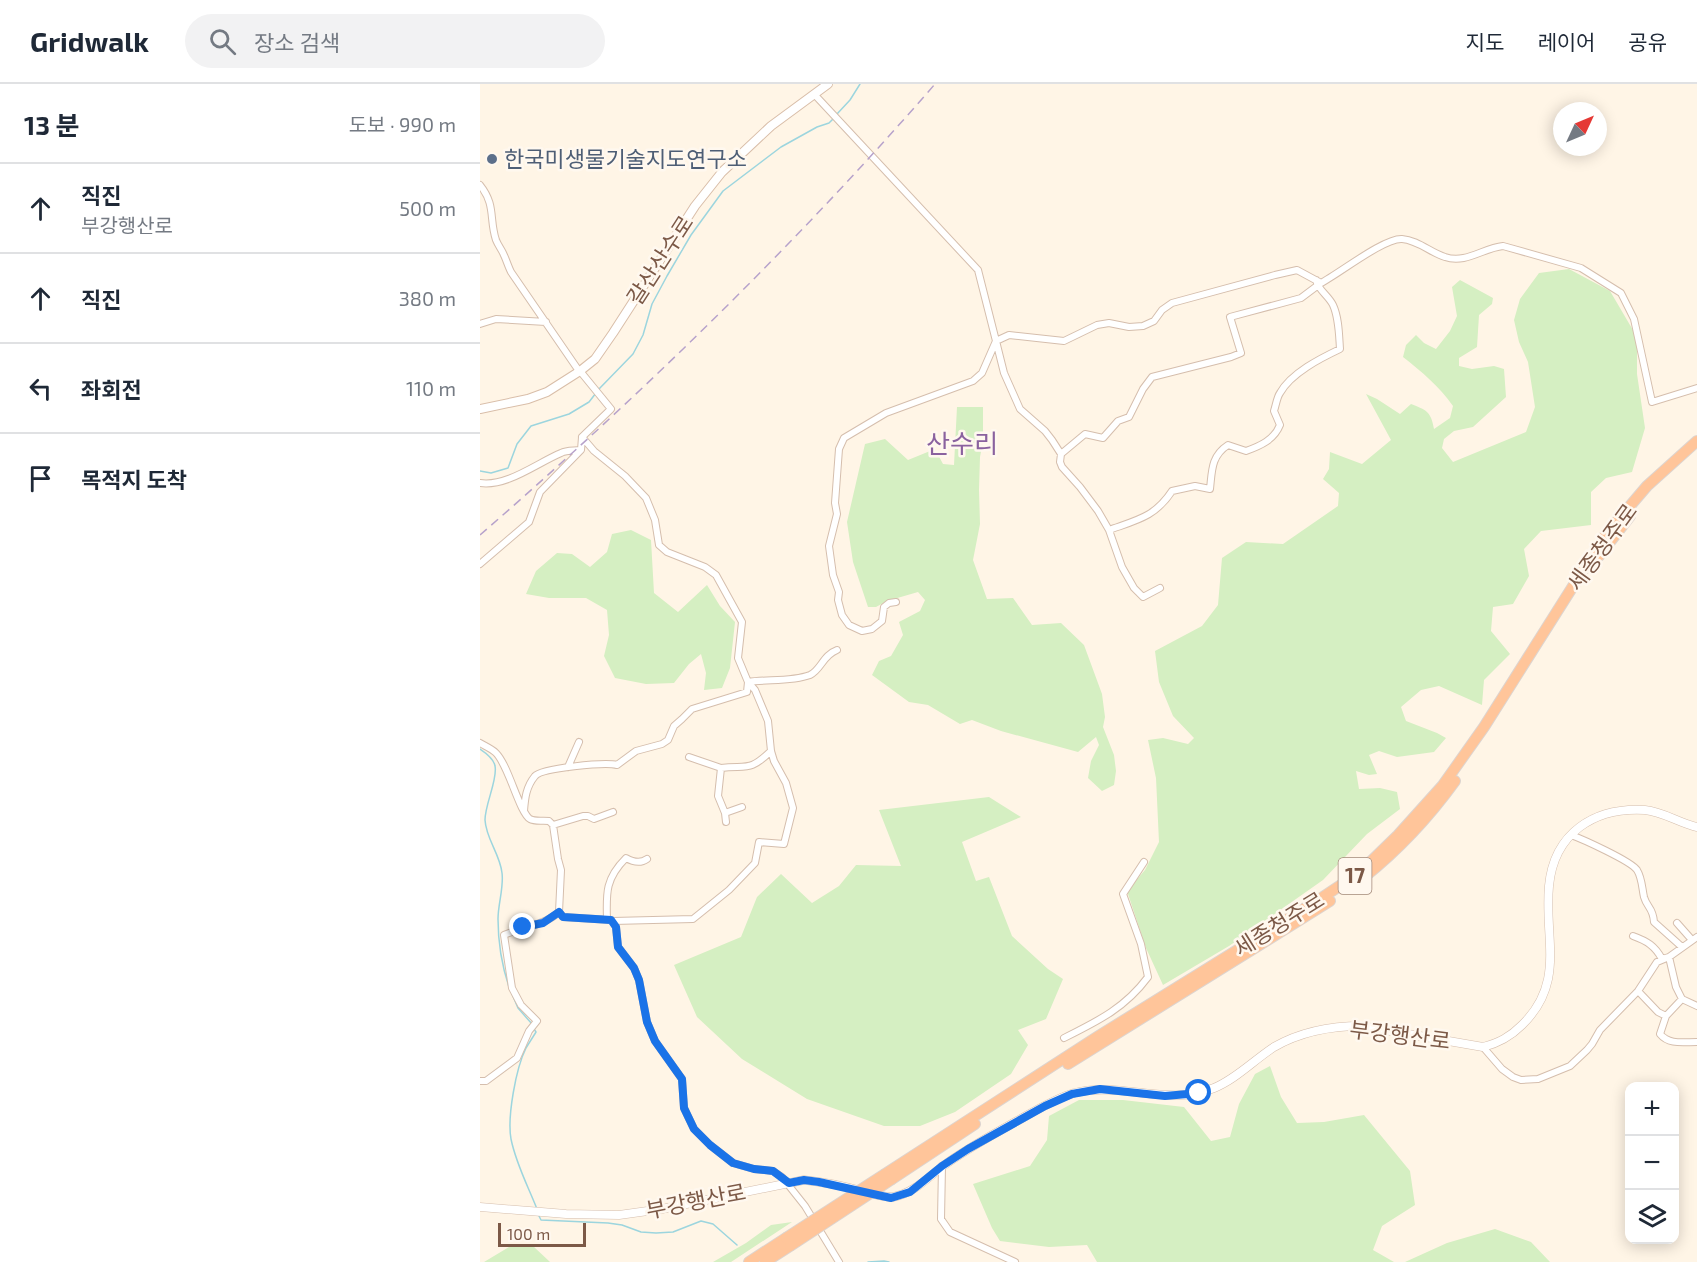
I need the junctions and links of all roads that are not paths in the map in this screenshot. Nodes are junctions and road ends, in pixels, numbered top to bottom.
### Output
1 (828, 84) edge
2 (814, 94) junction
3 (480, 185) edge
4 (1316, 283) junction
5 (546, 322) junction
6 (480, 324) edge
7 (996, 341) junction
8 (580, 371) junction
9 (1697, 388) edge
10 (480, 409) edge
11 (582, 437) junction
12 (1697, 441) edge
13 (1697, 449) edge
14 (581, 450) junction
15 (1061, 454) junction
16 (480, 483) edge
17 (1109, 530) junction
18 (480, 564) edge
19 (1160, 588) dead end
20 (896, 602) dead end
21 (837, 650) dead end
22 (748, 682) junction
23 (579, 742) dead end
24 (480, 743) edge
25 (771, 751) junction
26 (689, 757) dead end
27 (568, 768) junction
28 (721, 768) junction
29 (741, 807) dead end
30 (524, 811) junction
31 (613, 812) dead end
32 (725, 813) junction
33 (726, 822) dead end
34 (553, 825) junction
35 (1697, 827) edge
36 (1571, 835) junction
37 (647, 858) dead end
38 (1144, 862) dead end
39 (559, 912) junction
40 (610, 920) junction
41 (1677, 923) dead end
42 (1633, 936) dead end
43 (1695, 939) edge
44 (1682, 947) junction
45 (1666, 958) junction
46 (1638, 991) junction
47 (1682, 999) junction
48 (1697, 1006) edge
49 (1666, 1016) junction
50 (1064, 1038) dead end
51 (1697, 1042) edge
52 (1483, 1047) junction
53 (480, 1081) edge
54 (942, 1166) junction
55 (889, 1176) junction
56 (789, 1183) junction
57 (480, 1207) edge
58 (788, 1242) junction
59 (749, 1262) edge
60 (765, 1262) edge
61 (839, 1262) edge
62 (1015, 1262) edge

1 - 2 main road, 갈산산수로
2 - 7 street
2 - 8 main road, 갈산산수로
3 - 5 street
4 - 7 street
4 - 9 street
4 - 15 street
4 - 17 street
5 - 6 street
5 - 8 street
7 - 15 street
7 - 20 street
8 - 10 main road, 갈산산수로
8 - 11 street
11 - 14 street
11 - 22 street
12 - 55 highway, 세종청주로 / 17
13 - 55 highway, 세종청주로 / 17
14 - 16 street
14 - 18 street
15 - 17 street
17 - 19 street
21 - 22 street
22 - 25 street
22 - 27 street
23 - 27 street
24 - 30 street
25 - 28 street
25 - 40 street
26 - 28 street
27 - 30 street
28 - 32 street
29 - 32 street
30 - 34 street
31 - 34 street
32 - 33 street
34 - 39 street
35 - 36 street, 부강행산로
36 - 44 street
36 - 52 street, 부강행산로
37 - 40 street
38 - 50 street
39 - 40 street
39 - 53 street
40 - 56 street
41 - 43 street
42 - 45 street
43 - 44 street
44 - 45 street
45 - 46 street
45 - 47 street
46 - 49 street
46 - 52 street
47 - 48 street
47 - 49 street
49 - 51 street
52 - 54 street, 부강행산로
54 - 56 street, 부강행산로
54 - 62 street
55 - 58 highway, 17, bridge
56 - 57 street, 부강행산로
56 - 61 street
58 - 59 highway, 17
58 - 60 highway, 17

